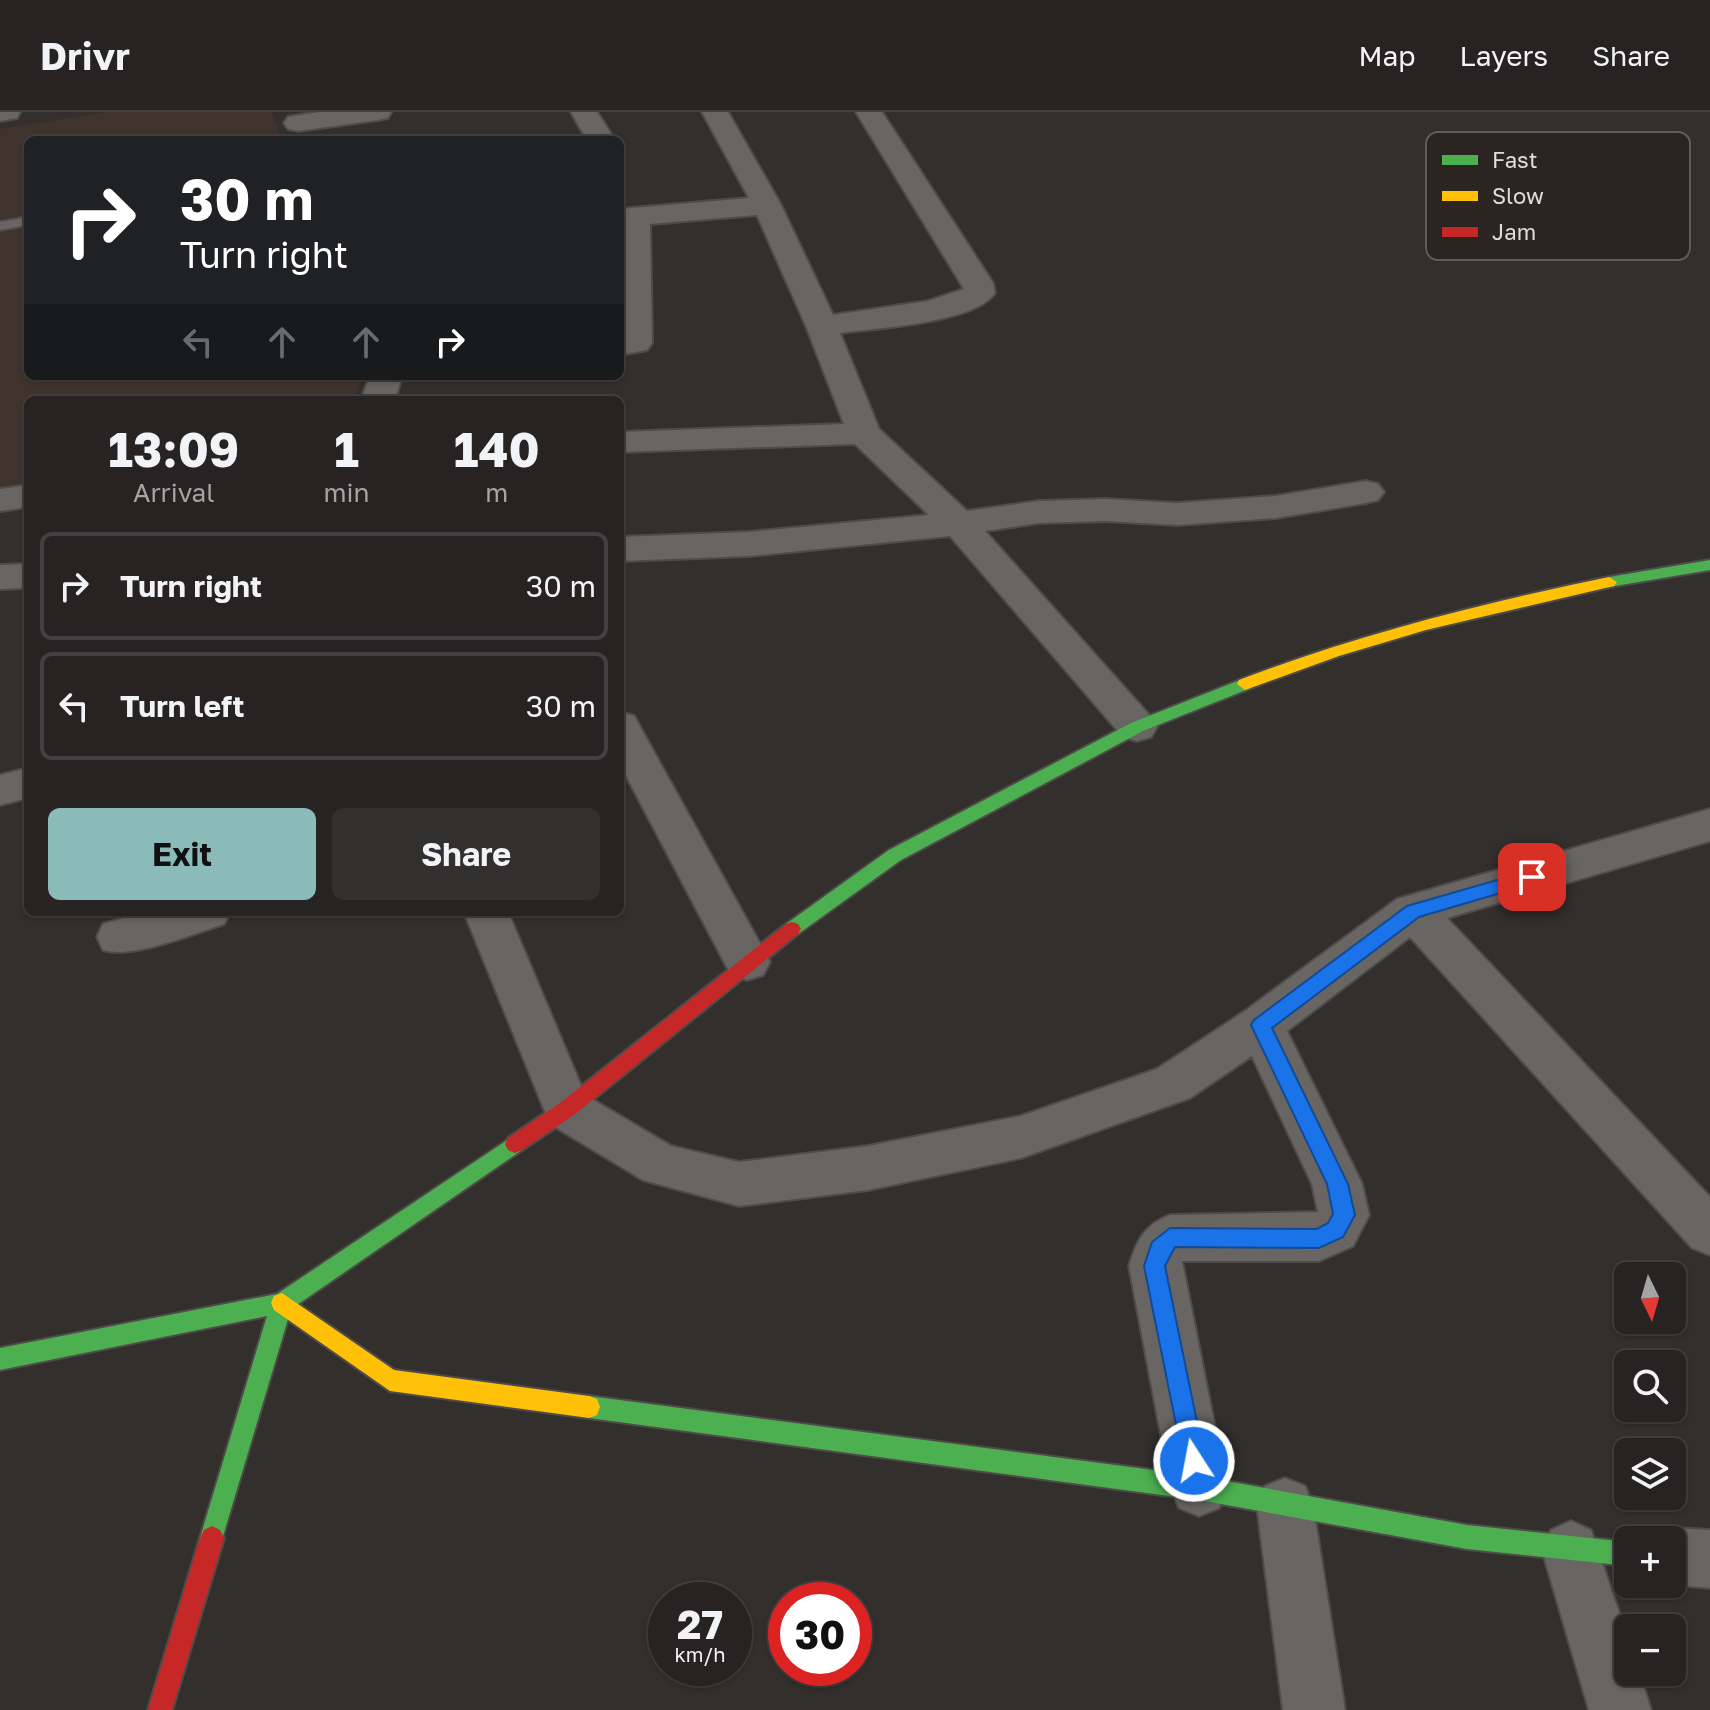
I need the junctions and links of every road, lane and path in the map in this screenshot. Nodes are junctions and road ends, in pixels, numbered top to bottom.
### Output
1 (7, 112) edge
2 (378, 112) edge
3 (584, 112) edge
4 (715, 112) edge
5 (869, 112) edge
6 (0, 113) edge
7 (299, 125) edge
8 (599, 136) edge
9 (767, 205) junction
10 (628, 217) edge
11 (24, 222) edge
12 (0, 226) edge
13 (822, 326) junction
14 (624, 344) edge
15 (864, 433) junction
16 (624, 442) edge
17 (1366, 492) dead end
18 (24, 497) edge
19 (0, 500) edge
20 (959, 524) junction
21 (624, 549) edge
22 (1710, 565) edge
23 (24, 576) edge
24 (0, 577) edge
25 (1137, 727) junction
26 (624, 733) edge
27 (24, 784) edge
28 (0, 790) edge
29 (1710, 825) edge
30 (1413, 911) junction
31 (194, 916) edge
32 (488, 916) edge
33 (119, 937) dead end
34 (747, 962) junction
35 (1261, 1025) junction
36 (567, 1109) junction
37 (1710, 1232) edge
38 (282, 1303) junction
39 (0, 1359) edge
40 (1199, 1488) junction
41 (1285, 1506) junction
42 (1571, 1550) junction
43 (1614, 1553) edge
44 (1686, 1558) edge
45 (1710, 1559) edge
46 (160, 1710) edge
47 (1314, 1710) edge
48 (1620, 1710) edge

1 - 6 street
2 - 7 street
3 - 8 street
4 - 9 street
5 - 13 street
9 - 10 street
9 - 13 street
10 - 14 street
11 - 12 lane
13 - 15 street
15 - 16 street
15 - 20 street
17 - 20 street
18 - 19 street
20 - 21 street
20 - 25 street
22 - 25 street
23 - 24 street
25 - 34 street
26 - 34 street
27 - 28 street
29 - 30 street
30 - 35 street
30 - 37 street
31 - 33 street
32 - 36 street
34 - 36 street
35 - 36 street
35 - 40 street
36 - 38 street
38 - 39 street
38 - 40 street
38 - 46 street
40 - 41 street
41 - 42 street
41 - 47 street
42 - 43 street
42 - 48 street
44 - 45 street

